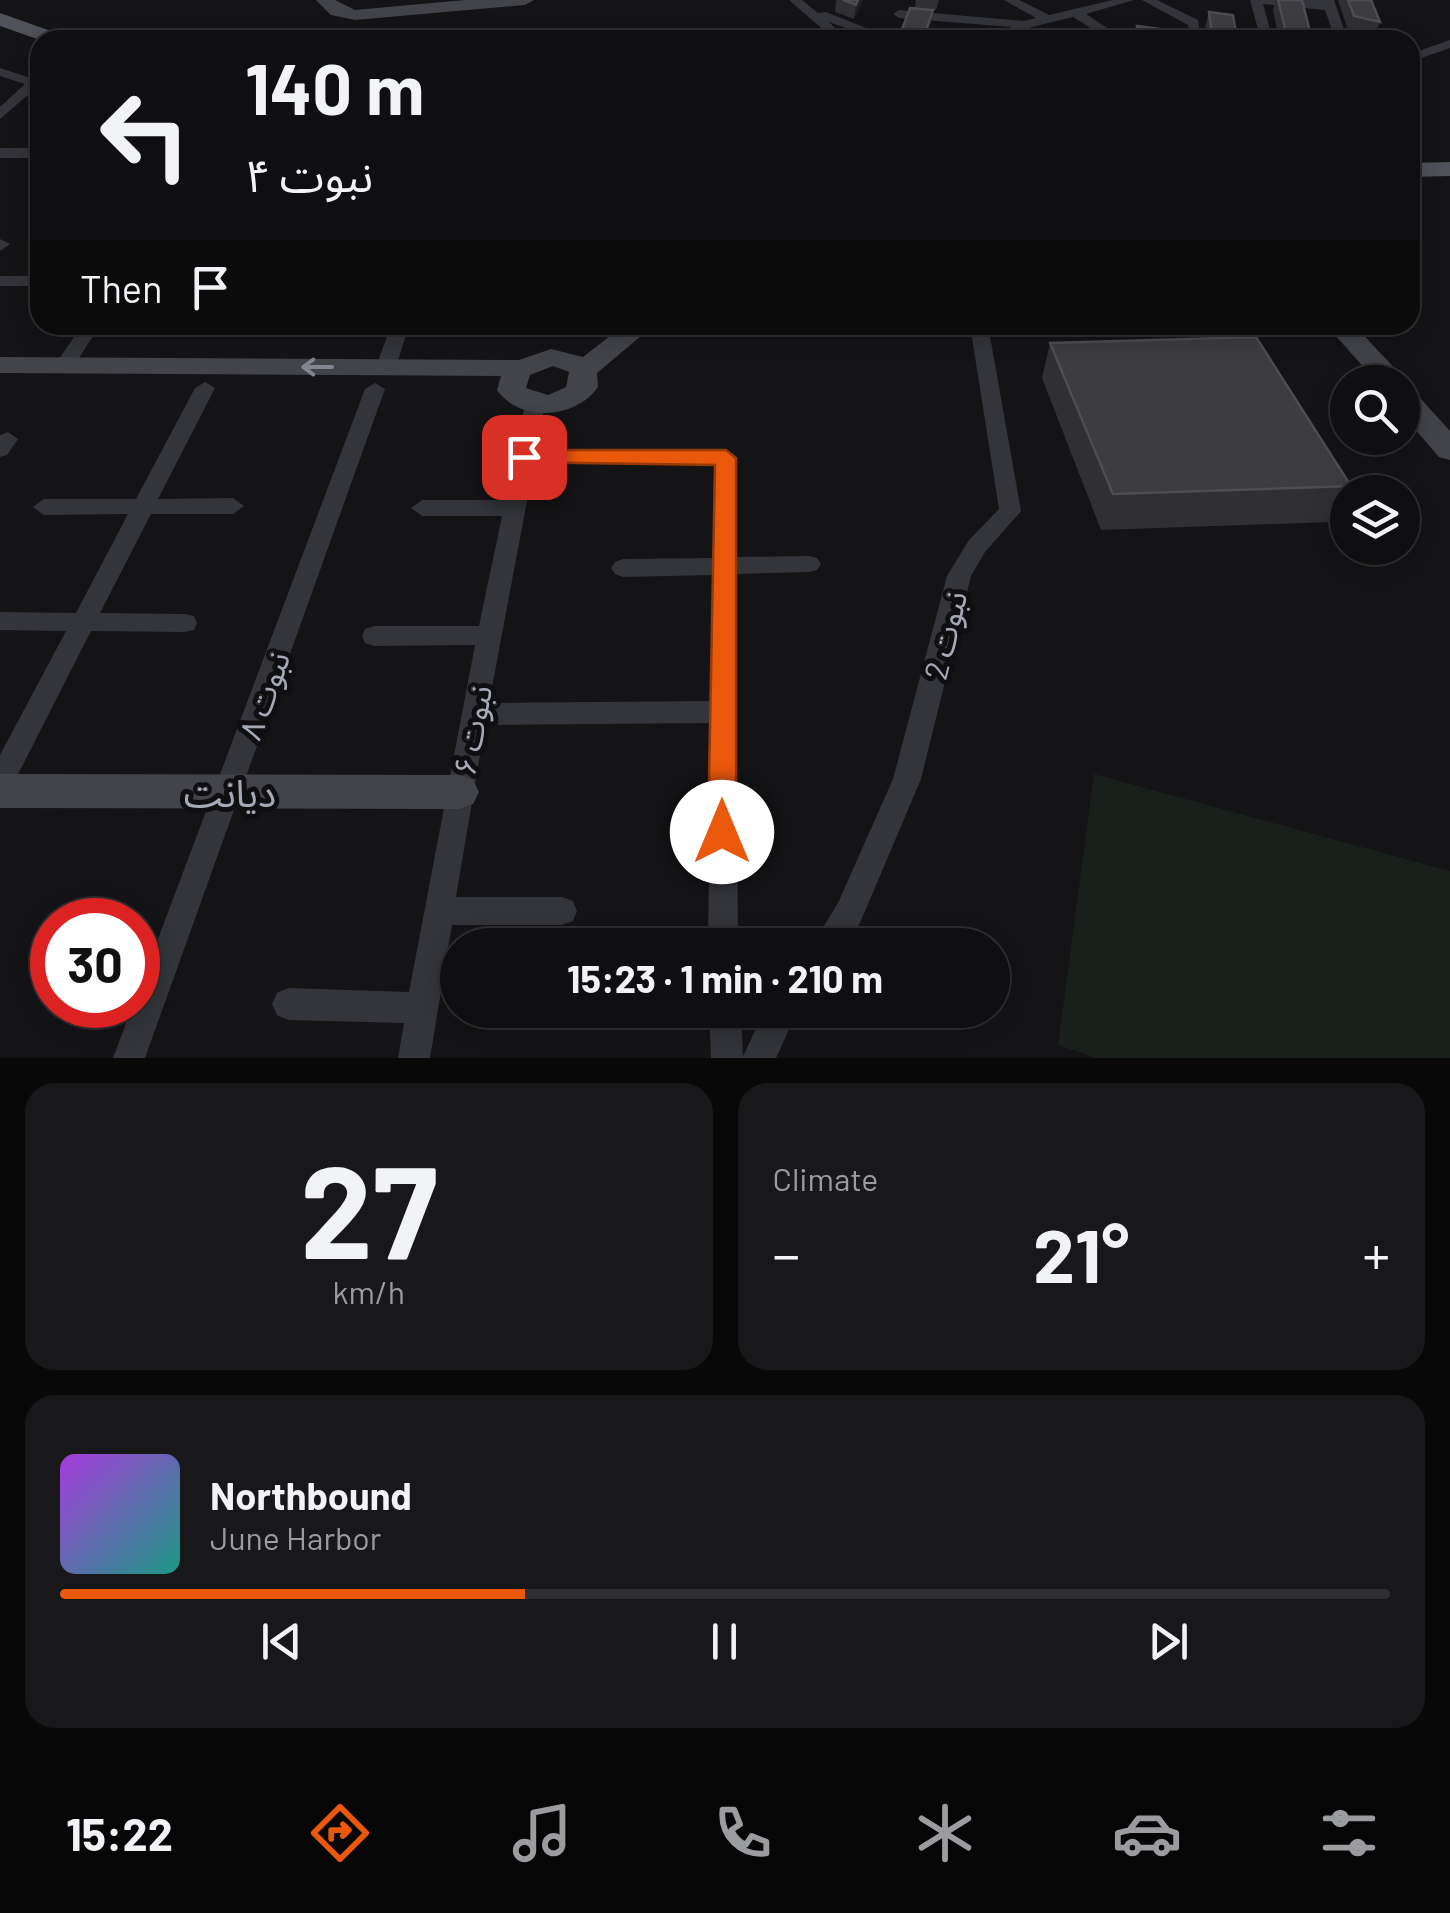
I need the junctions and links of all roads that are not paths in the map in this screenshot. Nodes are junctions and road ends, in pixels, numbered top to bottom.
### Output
1 (326, 0) edge
2 (525, 0) edge
3 (795, 0) edge
4 (829, 0) edge
5 (978, 0) edge
6 (1010, 0) edge
7 (1128, 0) edge
8 (1148, 0) edge
9 (1258, 0) edge
10 (1329, 4) edge
11 (396, 6) edge
12 (901, 7) edge
13 (1076, 13) junction
14 (820, 18) junction
15 (0, 19) edge
16 (974, 20) junction
17 (1048, 20) junction
18 (1024, 26) junction
19 (30, 30) edge
20 (832, 30) edge
21 (860, 30) edge
22 (1015, 30) edge
23 (1027, 30) edge
24 (1106, 30) edge
25 (1194, 30) edge
26 (1265, 30) edge
27 (1337, 30) edge
28 (0, 42) edge
29 (1450, 44) edge
30 (30, 53) edge
31 (1420, 54) edge
32 (0, 72) edge
33 (30, 81) edge
34 (30, 91) edge
35 (0, 115) edge
36 (1450, 152) edge
37 (0, 153) edge
38 (30, 153) edge
39 (1420, 153) edge
40 (1450, 169) edge
41 (1420, 170) edge
42 (30, 280) edge
43 (0, 281) edge
44 (84, 335) edge
45 (396, 335) edge
46 (597, 335) edge
47 (623, 335) edge
48 (981, 335) edge
49 (1348, 335) edge
50 (572, 364) junction
51 (0, 365) edge
52 (66, 365) junction
53 (1376, 365) edge
54 (211, 378) junction
55 (381, 378) junction
56 (0, 386) edge
57 (522, 387) junction
58 (1420, 416) edge
59 (1450, 450) edge
60 (524, 457) junction
61 (144, 506) junction
62 (233, 506) dead end
63 (44, 507) dead end
64 (422, 508) dead end
65 (514, 508) junction
66 (808, 564) dead end
67 (724, 566) junction
68 (623, 568) dead end
69 (0, 621) edge
70 (82, 624) junction
71 (185, 624) dead end
72 (490, 635) junction
73 (374, 636) dead end
74 (723, 712) junction
75 (475, 714) junction
76 (0, 782) edge
77 (0, 791) edge
78 (228, 792) junction
79 (459, 792) junction
80 (562, 910) dead end
81 (439, 911) junction
82 (722, 928) edge
83 (840, 928) edge
84 (288, 1004) dead end
85 (422, 1008) junction
86 (726, 1028) edge
87 (774, 1028) edge
88 (129, 1058) edge
89 (414, 1058) edge
90 (727, 1058) edge
91 (760, 1058) edge

1 - 11 main road
2 - 11 main road
3 - 14 street
4 - 14 street
5 - 16 street
6 - 17 street
7 - 13 street
8 - 25 street
9 - 10 street
9 - 26 street
10 - 27 street
12 - 16 street
13 - 17 street
13 - 24 street
14 - 20 street
14 - 21 street
15 - 19 main road
16 - 18 street
17 - 18 street
18 - 22 street
18 - 23 street
28 - 30 main road
29 - 31 street
32 - 33 street
34 - 35 street
36 - 39 main road
37 - 38 street
40 - 41 main road
42 - 43 street
44 - 52 street
45 - 55 street, نبوت ۸
46 - 50 main road
47 - 50 main road
48 - 83 street, نبوت 2
49 - 53 main road
50 - 57 main road
50 - 57 main road
51 - 52 main road
52 - 54 main road
54 - 55 main road
54 - 56 main road
54 - 61 street
55 - 57 main road
55 - 78 street, نبوت ۸
57 - 60 street, نبوت ۶
58 - 59 main road
60 - 65 street, نبوت ۶
60 - 67 street
61 - 62 street
61 - 63 street
61 - 70 street
64 - 65 street
65 - 72 street, نبوت ۶
66 - 67 street
67 - 68 street
67 - 74 street
69 - 70 street
70 - 71 street
70 - 76 street
72 - 73 street
72 - 75 street, نبوت ۶
74 - 75 street
74 - 82 street
75 - 79 street, نبوت ۶
77 - 78 main road, دیانت
78 - 79 main road, دیانت
78 - 88 street, نبوت ۸
79 - 81 street, نبوت ۶
80 - 81 street
81 - 85 street, نبوت ۶
84 - 85 street
85 - 89 street, نبوت ۶
86 - 90 street
87 - 91 street

